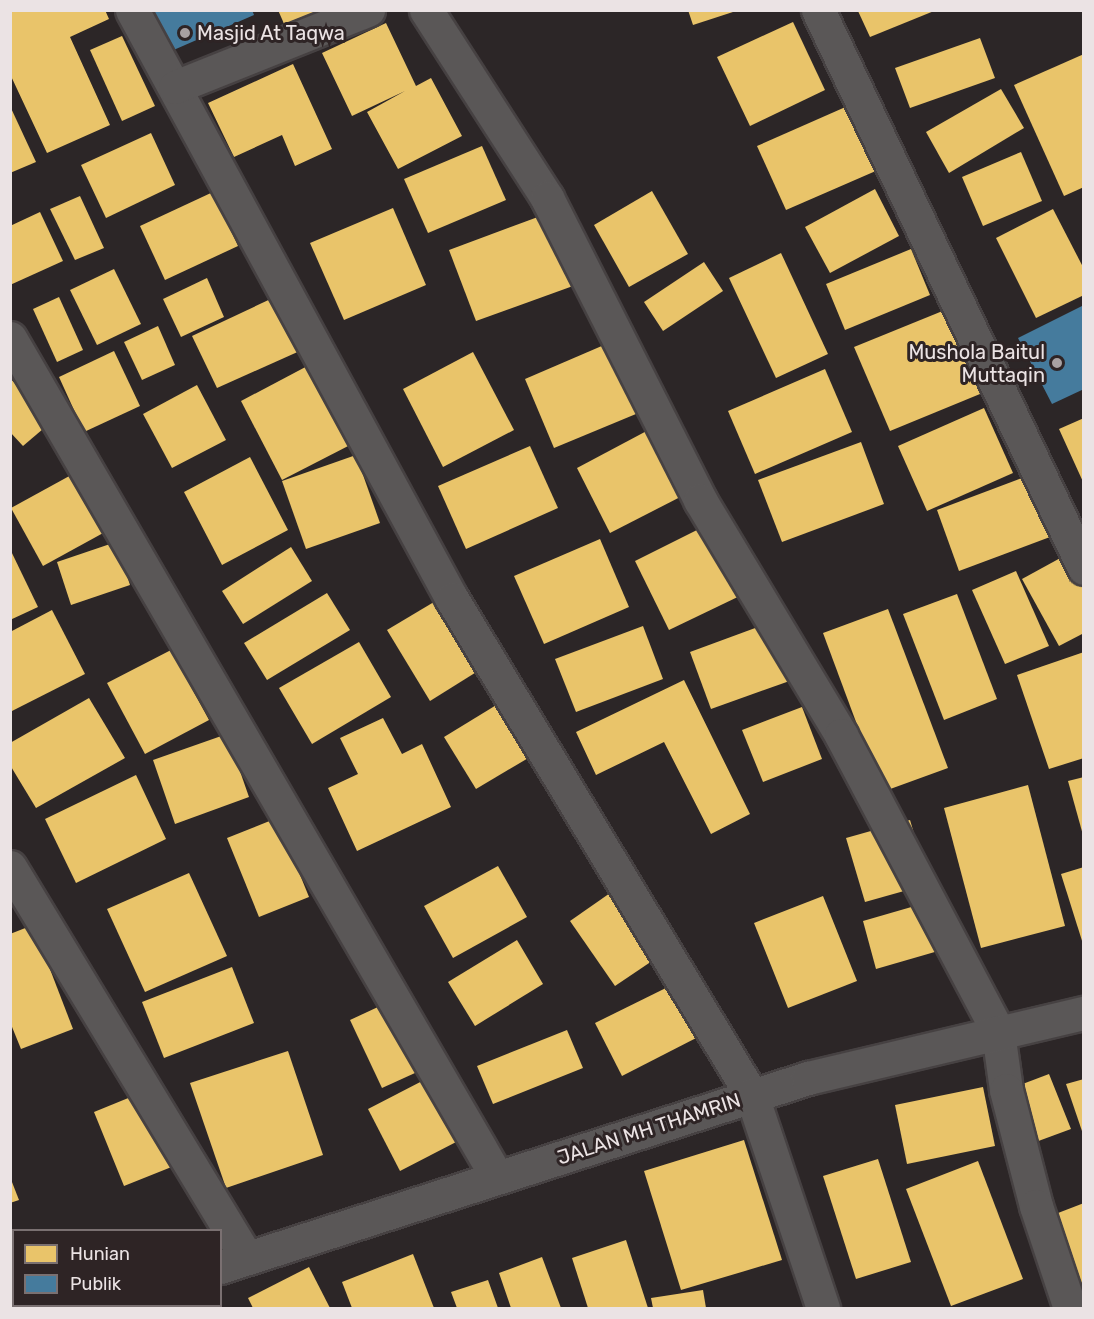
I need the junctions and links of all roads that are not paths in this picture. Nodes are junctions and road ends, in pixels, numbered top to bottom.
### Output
1 (132, 10) edge
2 (368, 10) edge
3 (426, 10) edge
4 (819, 10) edge
5 (175, 87) junction
6 (10, 338) edge
7 (1083, 568) edge
8 (10, 867) edge
9 (1083, 1014) edge
10 (998, 1032) junction
11 (752, 1096) junction
12 (496, 1177) junction
13 (215, 1229) edge
14 (222, 1242) edge
15 (234, 1263) edge
16 (823, 1308) edge
17 (1070, 1308) edge

1 - 5 street
2 - 5 street
3 - 10 street
4 - 7 street
5 - 11 street
6 - 12 street
8 - 13 street
9 - 10 street, JALAN MH THAMRIN
10 - 11 street, JALAN MH THAMRIN
10 - 17 street
11 - 12 street, JALAN MH THAMRIN
11 - 16 street
12 - 15 street, JALAN MH THAMRIN
14 - 15 street

